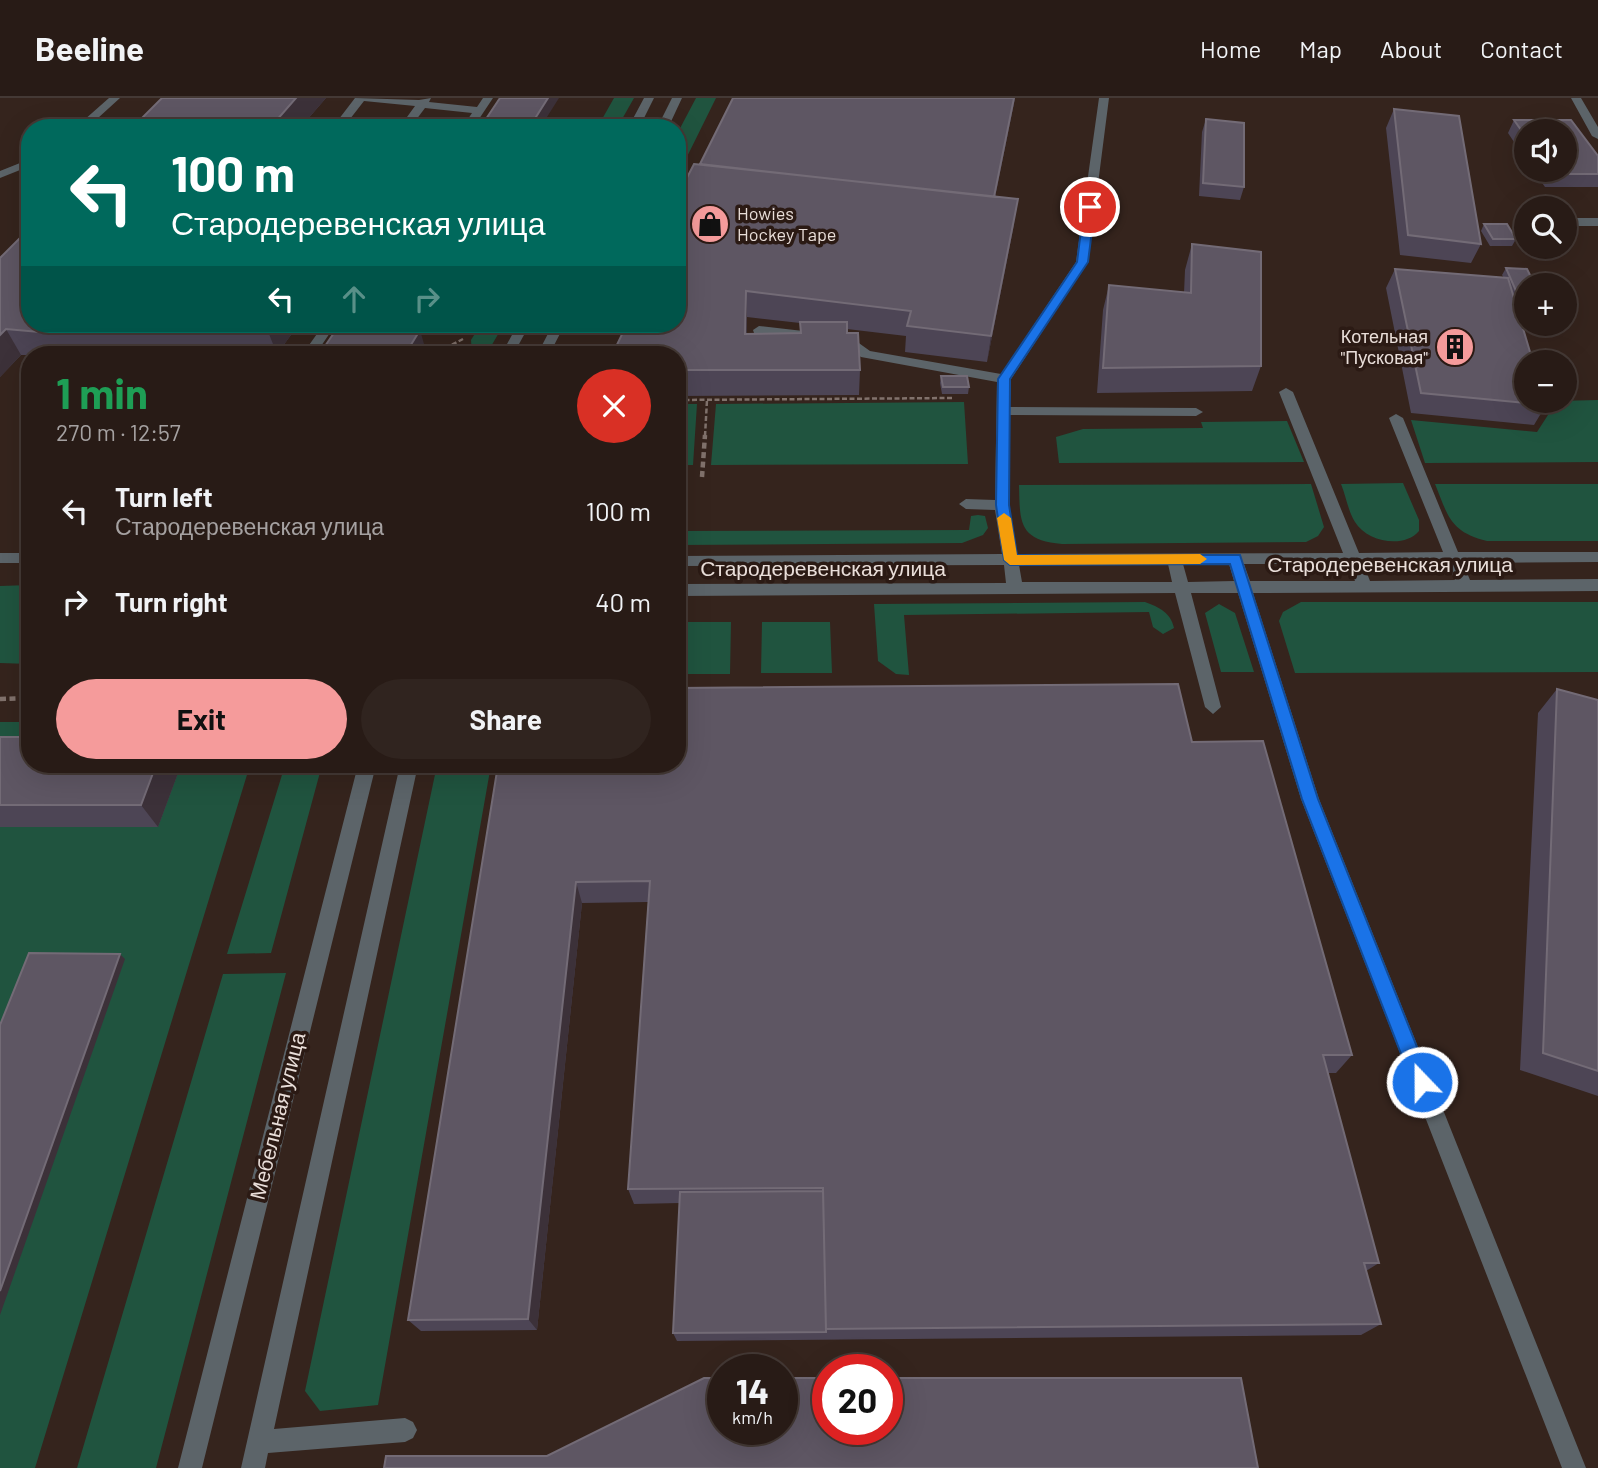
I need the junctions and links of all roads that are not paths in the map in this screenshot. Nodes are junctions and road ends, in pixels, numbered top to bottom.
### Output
1 (115, 98) edge
2 (362, 98) edge
3 (488, 98) edge
4 (649, 98) edge
5 (677, 98) edge
6 (1104, 98) edge
7 (1576, 98) edge
8 (424, 101) edge
9 (479, 110) junction
10 (90, 119) edge
11 (344, 119) edge
12 (411, 119) edge
13 (473, 119) edge
14 (638, 119) edge
15 (666, 119) edge
16 (1598, 136) edge
17 (21, 166) edge
18 (0, 175) edge
19 (1577, 222) edge
20 (1598, 222) edge
21 (759, 330) edge
22 (1004, 379) junction
23 (1286, 392) dead end
24 (1003, 411) junction
25 (1196, 412) dead end
26 (1396, 418) dead end
27 (966, 504) dead end
28 (1002, 505) junction
29 (1598, 557) edge
30 (0, 558) edge
31 (21, 558) edge
32 (1354, 558) junction
33 (1453, 558) junction
34 (1174, 559) junction
35 (1236, 559) junction
36 (1010, 560) junction
37 (686, 561) edge
38 (1598, 585) edge
39 (1365, 586) junction
40 (1465, 586) junction
41 (1181, 587) junction
42 (1244, 587) junction
43 (1015, 589) junction
44 (686, 590) edge
45 (1213, 707) dead end
46 (365, 773) edge
47 (408, 773) edge
48 (405, 1430) dead end
49 (259, 1442) junction
50 (190, 1468) edge
51 (253, 1468) edge
52 (1574, 1468) edge

1 - 10 street
2 - 8 street
2 - 11 street
3 - 9 street
4 - 14 street
5 - 15 street
6 - 22 street
7 - 16 street
8 - 9 street
8 - 12 street
9 - 13 street
17 - 18 street
19 - 20 street
21 - 22 street
22 - 24 street
23 - 32 street
24 - 25 street
24 - 28 street
26 - 33 street
27 - 28 street
28 - 36 street
29 - 33 street, Стародеревенская улица
30 - 31 street
32 - 33 street, Стародеревенская улица
32 - 35 street, Стародеревенская улица
32 - 39 street
33 - 40 street
34 - 35 street, Стародеревенская улица
34 - 36 street, Стародеревенская улица
34 - 41 street
35 - 42 street
36 - 37 street, Стародеревенская улица
36 - 43 street
38 - 40 street, Стародеревенская улица
39 - 40 street, Стародеревенская улица
39 - 42 street, Стародеревенская улица
41 - 42 street, Стародеревенская улица
41 - 43 street, Стародеревенская улица
41 - 45 street
42 - 52 street
43 - 44 street, Стародеревенская улица
46 - 50 street, Мебельная улица
47 - 49 street
48 - 49 street
49 - 51 street

